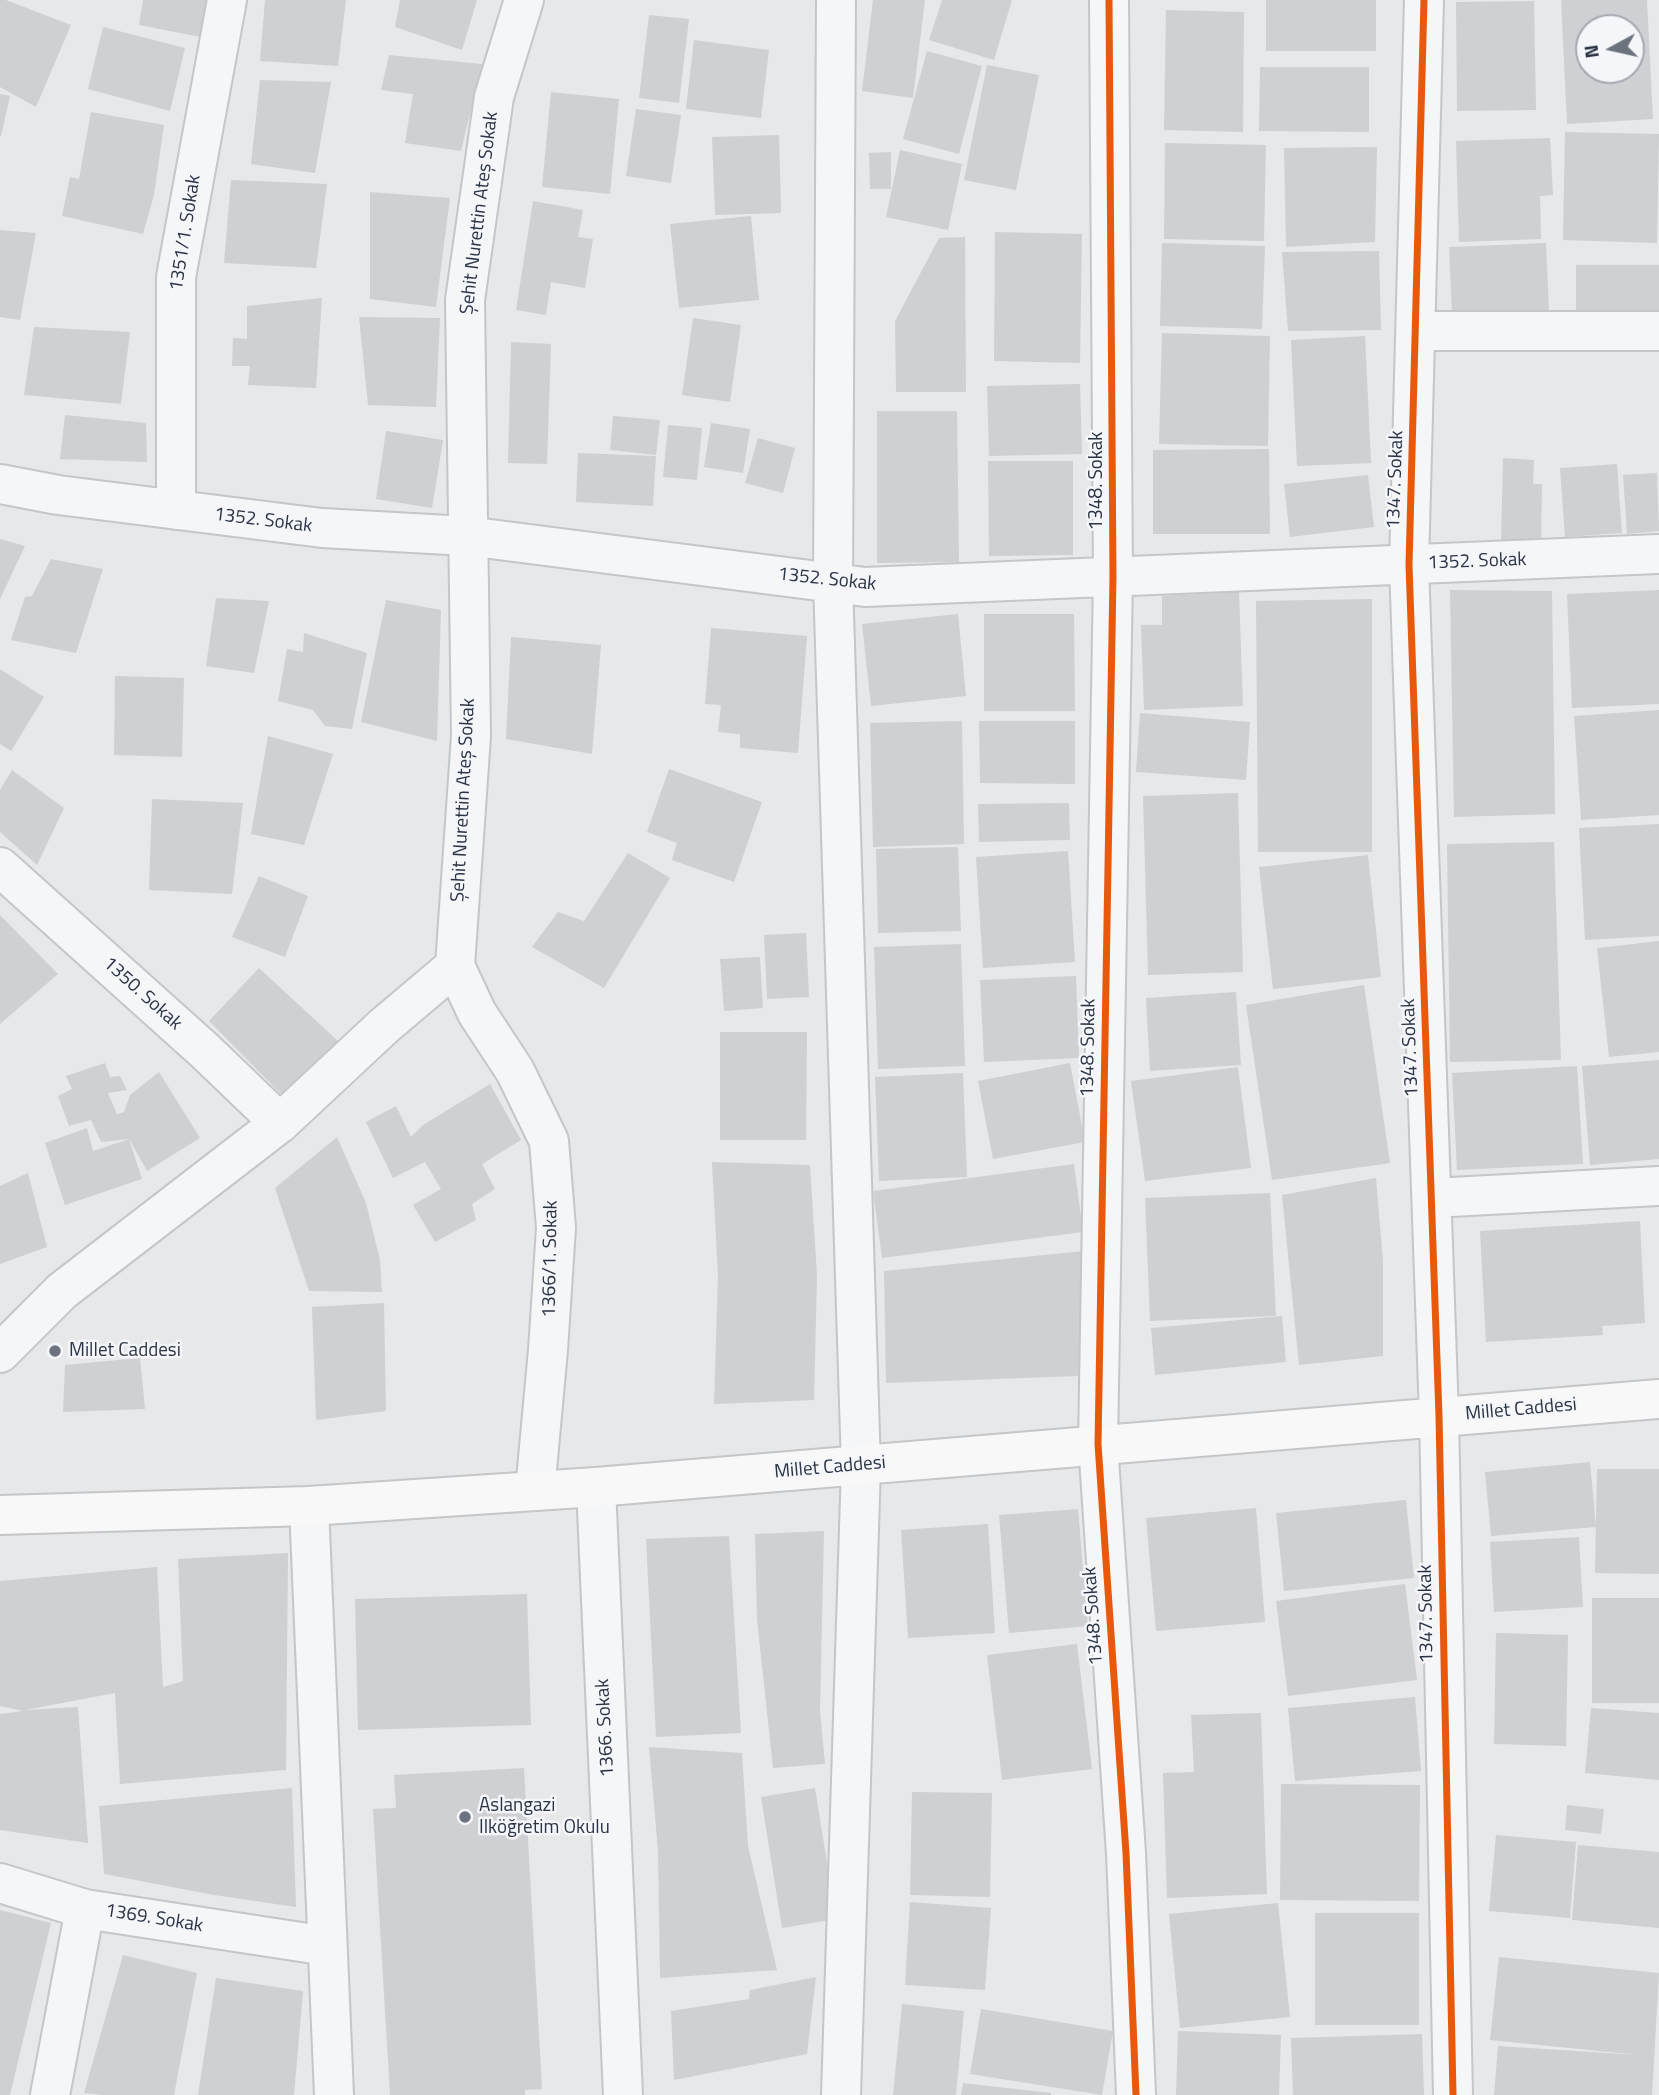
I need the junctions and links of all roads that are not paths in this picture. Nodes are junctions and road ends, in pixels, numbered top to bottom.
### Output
1 (228, 0) edge
2 (524, 0) edge
3 (836, 0) edge
4 (1109, 0) edge
5 (1424, 0) edge
6 (1416, 331) junction
7 (1659, 331) edge
8 (0, 484) edge
9 (176, 510) junction
10 (467, 536) junction
11 (1659, 554) edge
12 (1409, 565) junction
13 (1113, 577) junction
14 (833, 582) junction
15 (0, 867) edge
16 (455, 966) junction
17 (281, 1123) junction
18 (1659, 1186) edge
19 (1432, 1198) junction
20 (0, 1353) edge
21 (1659, 1399) edge
22 (1439, 1416) junction
23 (1098, 1444) junction
24 (861, 1466) junction
25 (596, 1487) junction
26 (535, 1491) junction
27 (309, 1506) junction
28 (0, 1515) edge
29 (0, 1883) edge
30 (85, 1909) junction
31 (327, 1946) junction
32 (50, 2095) edge
33 (334, 2095) edge
34 (622, 2095) edge
35 (841, 2095) edge
36 (1136, 2095) edge
37 (1453, 2095) edge

1 - 9 street, 1351/1. Sokak
2 - 10 street, Şehit Nurettin Ateş Sokak
3 - 14 street
4 - 13 street, 1348. Sokak
5 - 6 street, 1347. Sokak
6 - 7 street
6 - 12 street, 1347. Sokak
8 - 9 street, 1352. Sokak
9 - 10 street, 1352. Sokak
10 - 14 street, 1352. Sokak
10 - 16 street, Şehit Nurettin Ateş Sokak
11 - 12 street, 1352. Sokak
12 - 13 street, 1352. Sokak
12 - 19 street, 1347. Sokak
13 - 14 street, 1352. Sokak
13 - 23 street, 1348. Sokak
14 - 24 street
15 - 17 street, 1350. Sokak
16 - 17 street
16 - 26 street, 1366/1. Sokak
17 - 20 street
18 - 19 street
19 - 22 street, 1347. Sokak
21 - 22 main road, Millet Caddesi
22 - 23 main road, Millet Caddesi
22 - 37 street, 1347. Sokak
23 - 24 main road, Millet Caddesi
23 - 36 street, 1348. Sokak
24 - 25 main road, Millet Caddesi
24 - 35 street
25 - 26 main road, Millet Caddesi
25 - 34 street, 1366. Sokak
26 - 27 main road, Millet Caddesi
27 - 28 main road, Millet Caddesi
27 - 31 street
29 - 30 street
30 - 31 street, 1369. Sokak
30 - 32 street, 1369. Sokak
31 - 33 street

